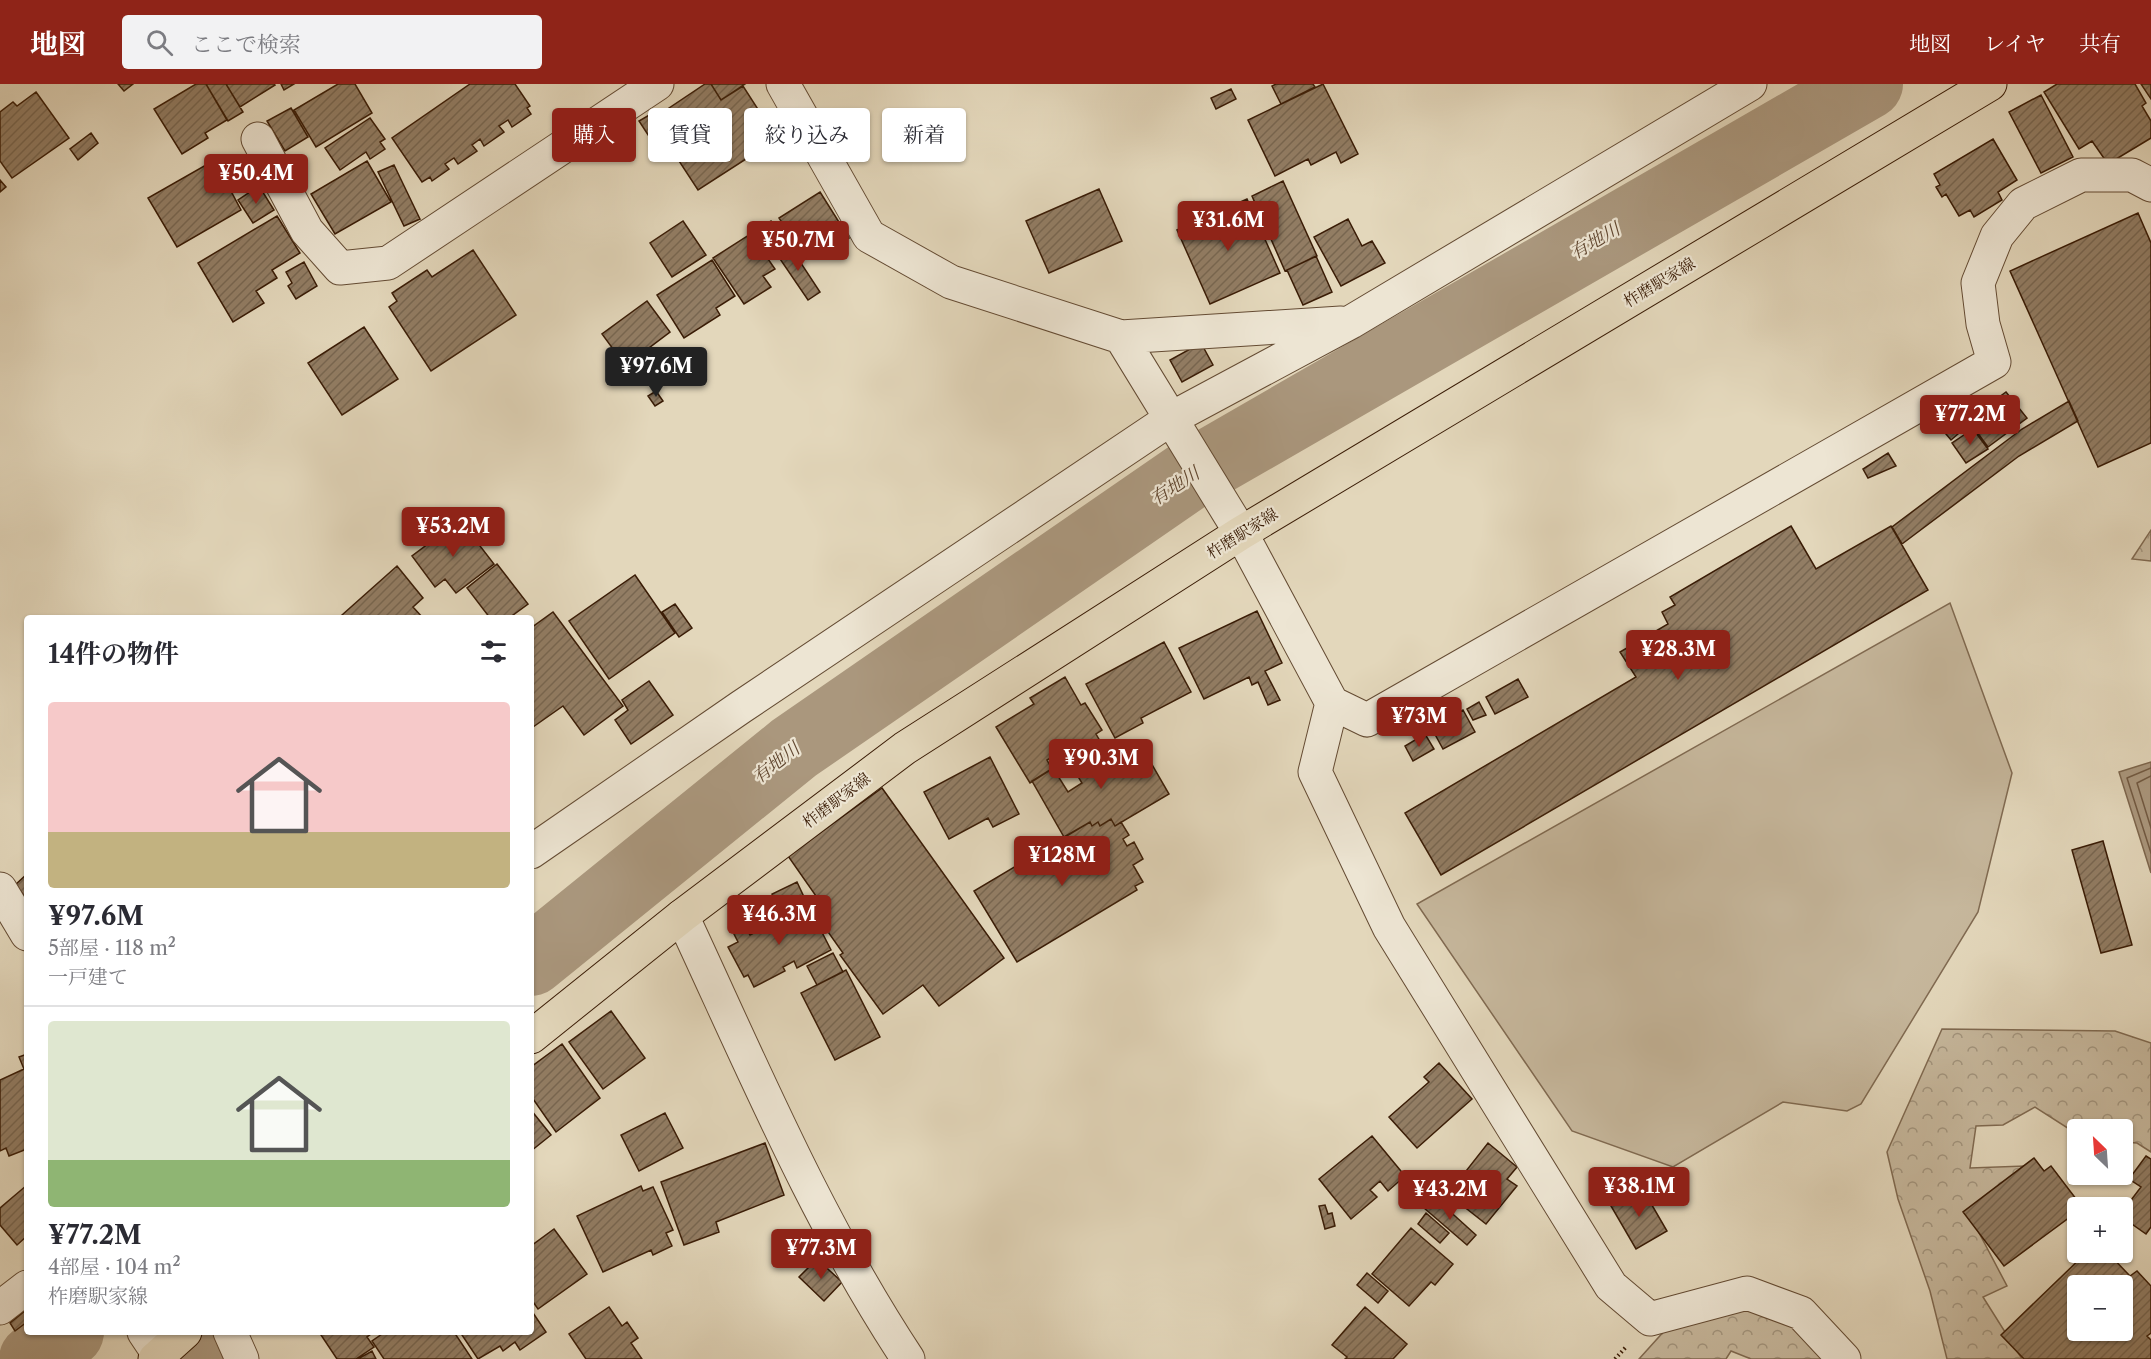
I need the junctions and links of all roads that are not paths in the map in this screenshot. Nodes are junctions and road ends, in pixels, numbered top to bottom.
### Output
1 (657, 84) edge
2 (783, 84) edge
3 (1750, 84) edge
4 (1990, 84) edge
5 (258, 139) dead end
6 (2151, 184) edge
7 (1351, 322) junction
8 (1121, 337) junction
9 (1172, 418) junction
10 (1241, 533) junction
11 (1332, 702) junction
12 (534, 850) edge
13 (0, 889) edge
14 (682, 916) junction
15 (24, 929) edge
16 (534, 1035) edge
17 (24, 1289) edge
18 (0, 1308) edge
19 (231, 1335) edge
20 (242, 1359) edge
21 (908, 1359) edge
22 (1844, 1359) edge

1 - 5 street
2 - 8 street
3 - 7 street
4 - 10 main road, 柞磨駅家線
6 - 11 street
7 - 8 street
7 - 9 street
8 - 9 street
9 - 10 street
9 - 12 street
10 - 11 street
10 - 14 main road, 柞磨駅家線
11 - 22 street
13 - 15 street
14 - 16 main road, 柞磨駅家線
14 - 21 street
17 - 18 street
19 - 20 street

